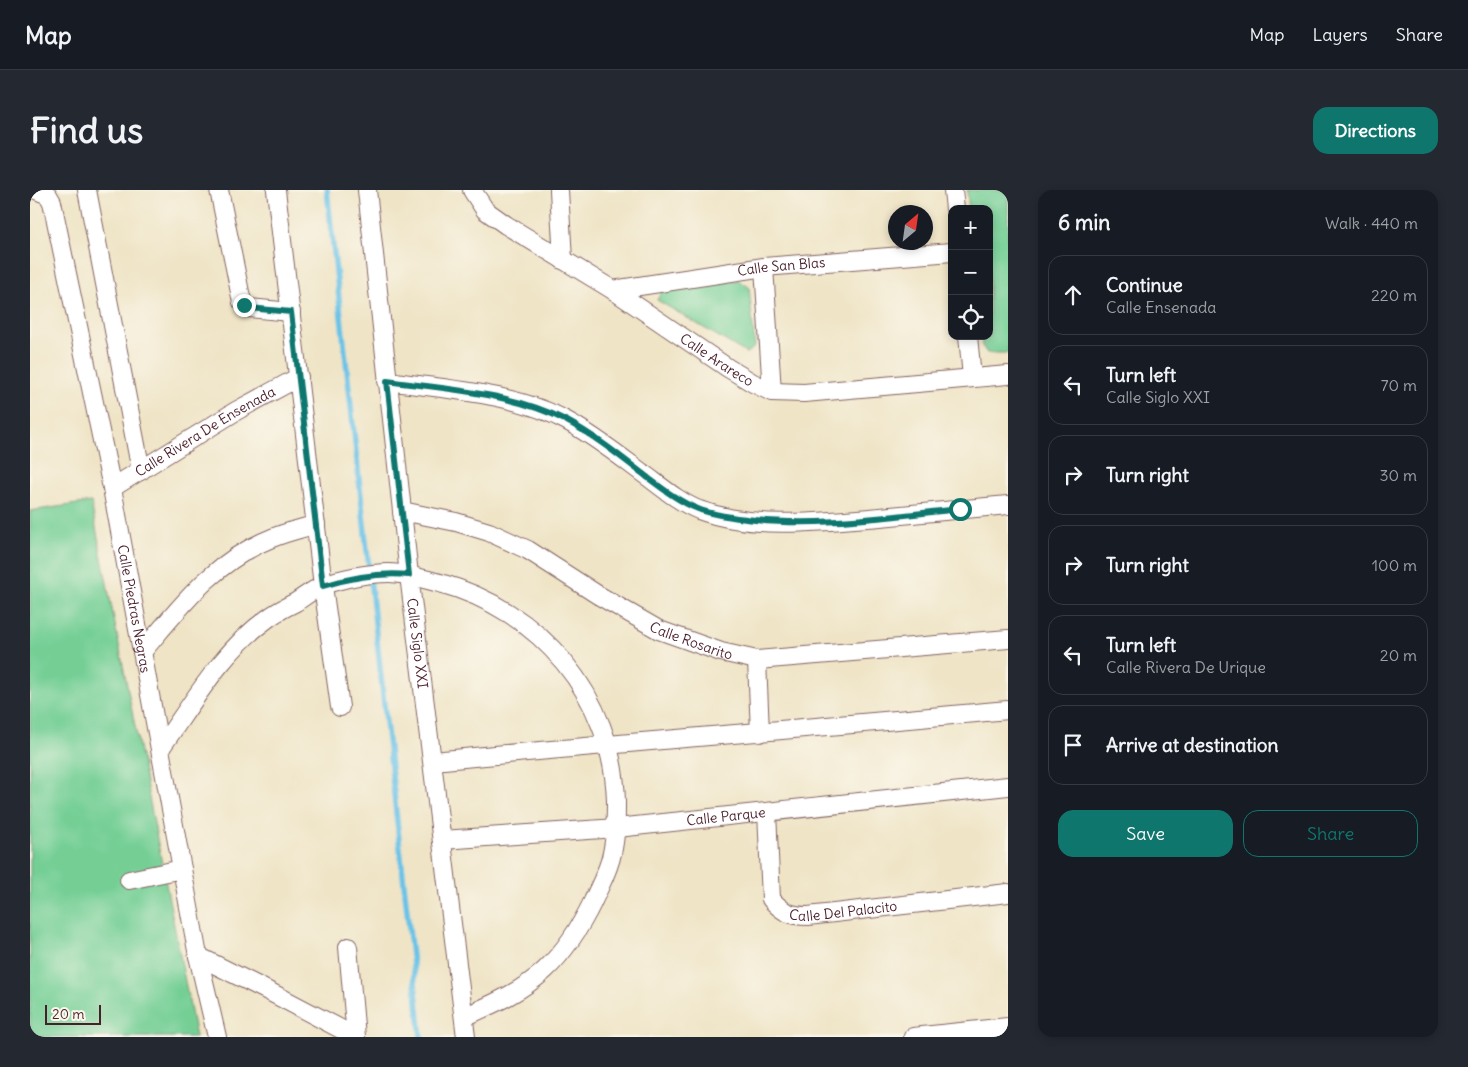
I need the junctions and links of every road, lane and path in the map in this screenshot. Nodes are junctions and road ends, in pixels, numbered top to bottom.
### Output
1 (36, 190) edge
2 (87, 190) edge
3 (219, 190) edge
4 (276, 190) edge
5 (366, 190) edge
6 (472, 190) edge
7 (559, 190) edge
8 (953, 190) edge
9 (955, 205) edge
10 (948, 252) edge
11 (563, 260) junction
12 (764, 267) junction
13 (613, 290) junction
14 (291, 312) junction
15 (968, 340) edge
16 (1008, 375) edge
17 (299, 377) junction
18 (972, 377) junction
19 (387, 381) junction
20 (772, 392) junction
21 (141, 471) junction
22 (112, 488) junction
23 (1008, 505) edge
24 (402, 511) junction
25 (316, 524) junction
26 (409, 575) junction
27 (323, 586) junction
28 (1008, 639) edge
29 (142, 652) junction
30 (757, 660) junction
31 (340, 707) dead end
32 (1008, 710) edge
33 (760, 733) junction
34 (608, 744) junction
35 (160, 749) junction
36 (433, 761) junction
37 (1008, 786) edge
38 (767, 812) junction
39 (617, 828) junction
40 (442, 840) junction
41 (182, 869) junction
42 (129, 880) dead end
43 (1008, 893) edge
44 (348, 947) dead end
45 (198, 956) junction
46 (464, 1017) junction
47 (1008, 1027) edge
48 (218, 1037) edge
49 (356, 1037) edge
50 (466, 1037) edge
51 (913, 1037) edge

1 - 22 street, Calle Piedras Negras
2 - 21 street
3 - 14 street
4 - 14 street
5 - 19 street, Calle Siglo XXI
6 - 11 street, Calle Arareco
7 - 11 street
8 - 9 street
10 - 12 street, Calle San Blas
11 - 13 street, Calle Arareco
12 - 13 street, Calle San Blas
12 - 20 street
13 - 20 street, Calle Arareco
14 - 17 street
15 - 18 street
16 - 18 street, Calle Arareco
17 - 21 street, Calle Rivera De Ensenada
17 - 25 street
18 - 20 street, Calle Arareco
19 - 23 street
19 - 24 street, Calle Siglo XXI
21 - 22 street, Calle Rivera De Ensenada
22 - 29 street, Calle Piedras Negras
24 - 26 street, Calle Siglo XXI
24 - 30 street, Calle Rosarito
25 - 27 street
25 - 29 street
26 - 27 street
26 - 34 street
26 - 36 street, Calle Siglo XXI
27 - 31 street
27 - 35 street
28 - 30 street, Calle Rosarito
29 - 35 street, Calle Piedras Negras
30 - 33 street
32 - 33 street
33 - 34 street
34 - 36 street
34 - 39 street
35 - 41 street, Calle Piedras Negras
36 - 40 street, Calle Siglo XXI
37 - 38 street, Calle Parque
38 - 39 street, Calle Parque
38 - 43 street, Calle Del Palacito
39 - 40 street, Calle Parque
39 - 46 street
40 - 46 street, Calle Siglo XXI
41 - 42 street
41 - 45 street, Calle Piedras Negras
44 - 49 street
45 - 48 street, Calle Piedras Negras
45 - 49 street
46 - 50 street, Calle Siglo XXI
47 - 51 street

